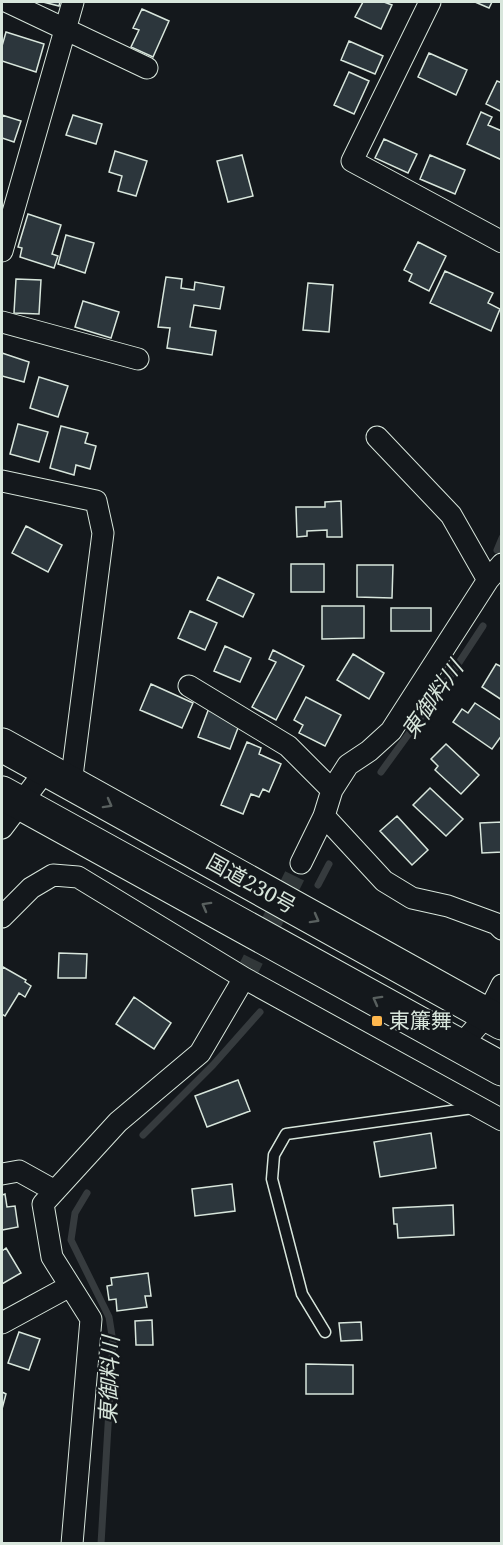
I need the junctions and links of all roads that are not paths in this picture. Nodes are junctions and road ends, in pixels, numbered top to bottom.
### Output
1 (9, 2) edge
2 (73, 2) edge
3 (430, 2) edge
4 (65, 29) junction
5 (147, 68) dead end
6 (501, 242) edge
7 (2, 251) edge
8 (2, 322) edge
9 (138, 359) dead end
10 (377, 437) dead end
11 (2, 481) edge
12 (495, 572) edge
13 (189, 686) dead end
14 (2, 745) edge
15 (59, 777) junction
16 (332, 790) junction
17 (8, 808) edge
18 (324, 816) junction
19 (301, 863) tunnel mouth
20 (2, 917) edge
21 (501, 929) edge
22 (244, 978) junction
23 (501, 985) edge
24 (494, 1019) edge
25 (460, 1046) junction
26 (501, 1070) edge
27 (476, 1108) junction
28 (501, 1120) edge
29 (2, 1174) edge
30 (55, 1191) junction
31 (70, 1286) junction
32 (2, 1323) edge
33 (325, 1332) dead end
34 (72, 1544) edge

1 - 4 street
2 - 4 street
3 - 6 street
4 - 5 street
4 - 7 street
8 - 9 street
10 - 12 street
11 - 15 street
12 - 16 street
13 - 16 street
14 - 15 highway, 国道230号
15 - 17 street
15 -> 24 highway, 国道230号
16 - 18 street
25 -> 17 highway, 国道230号
18 - 19 street
18 - 21 street
20 - 22 street
22 - 27 street
22 - 30 street
23 - 24 street
24 - 25 street
25 - 26 highway, 国道230号
27 - 28 street
27 - 33 lane
29 - 30 street
30 - 31 street
31 - 32 street
31 - 34 street

